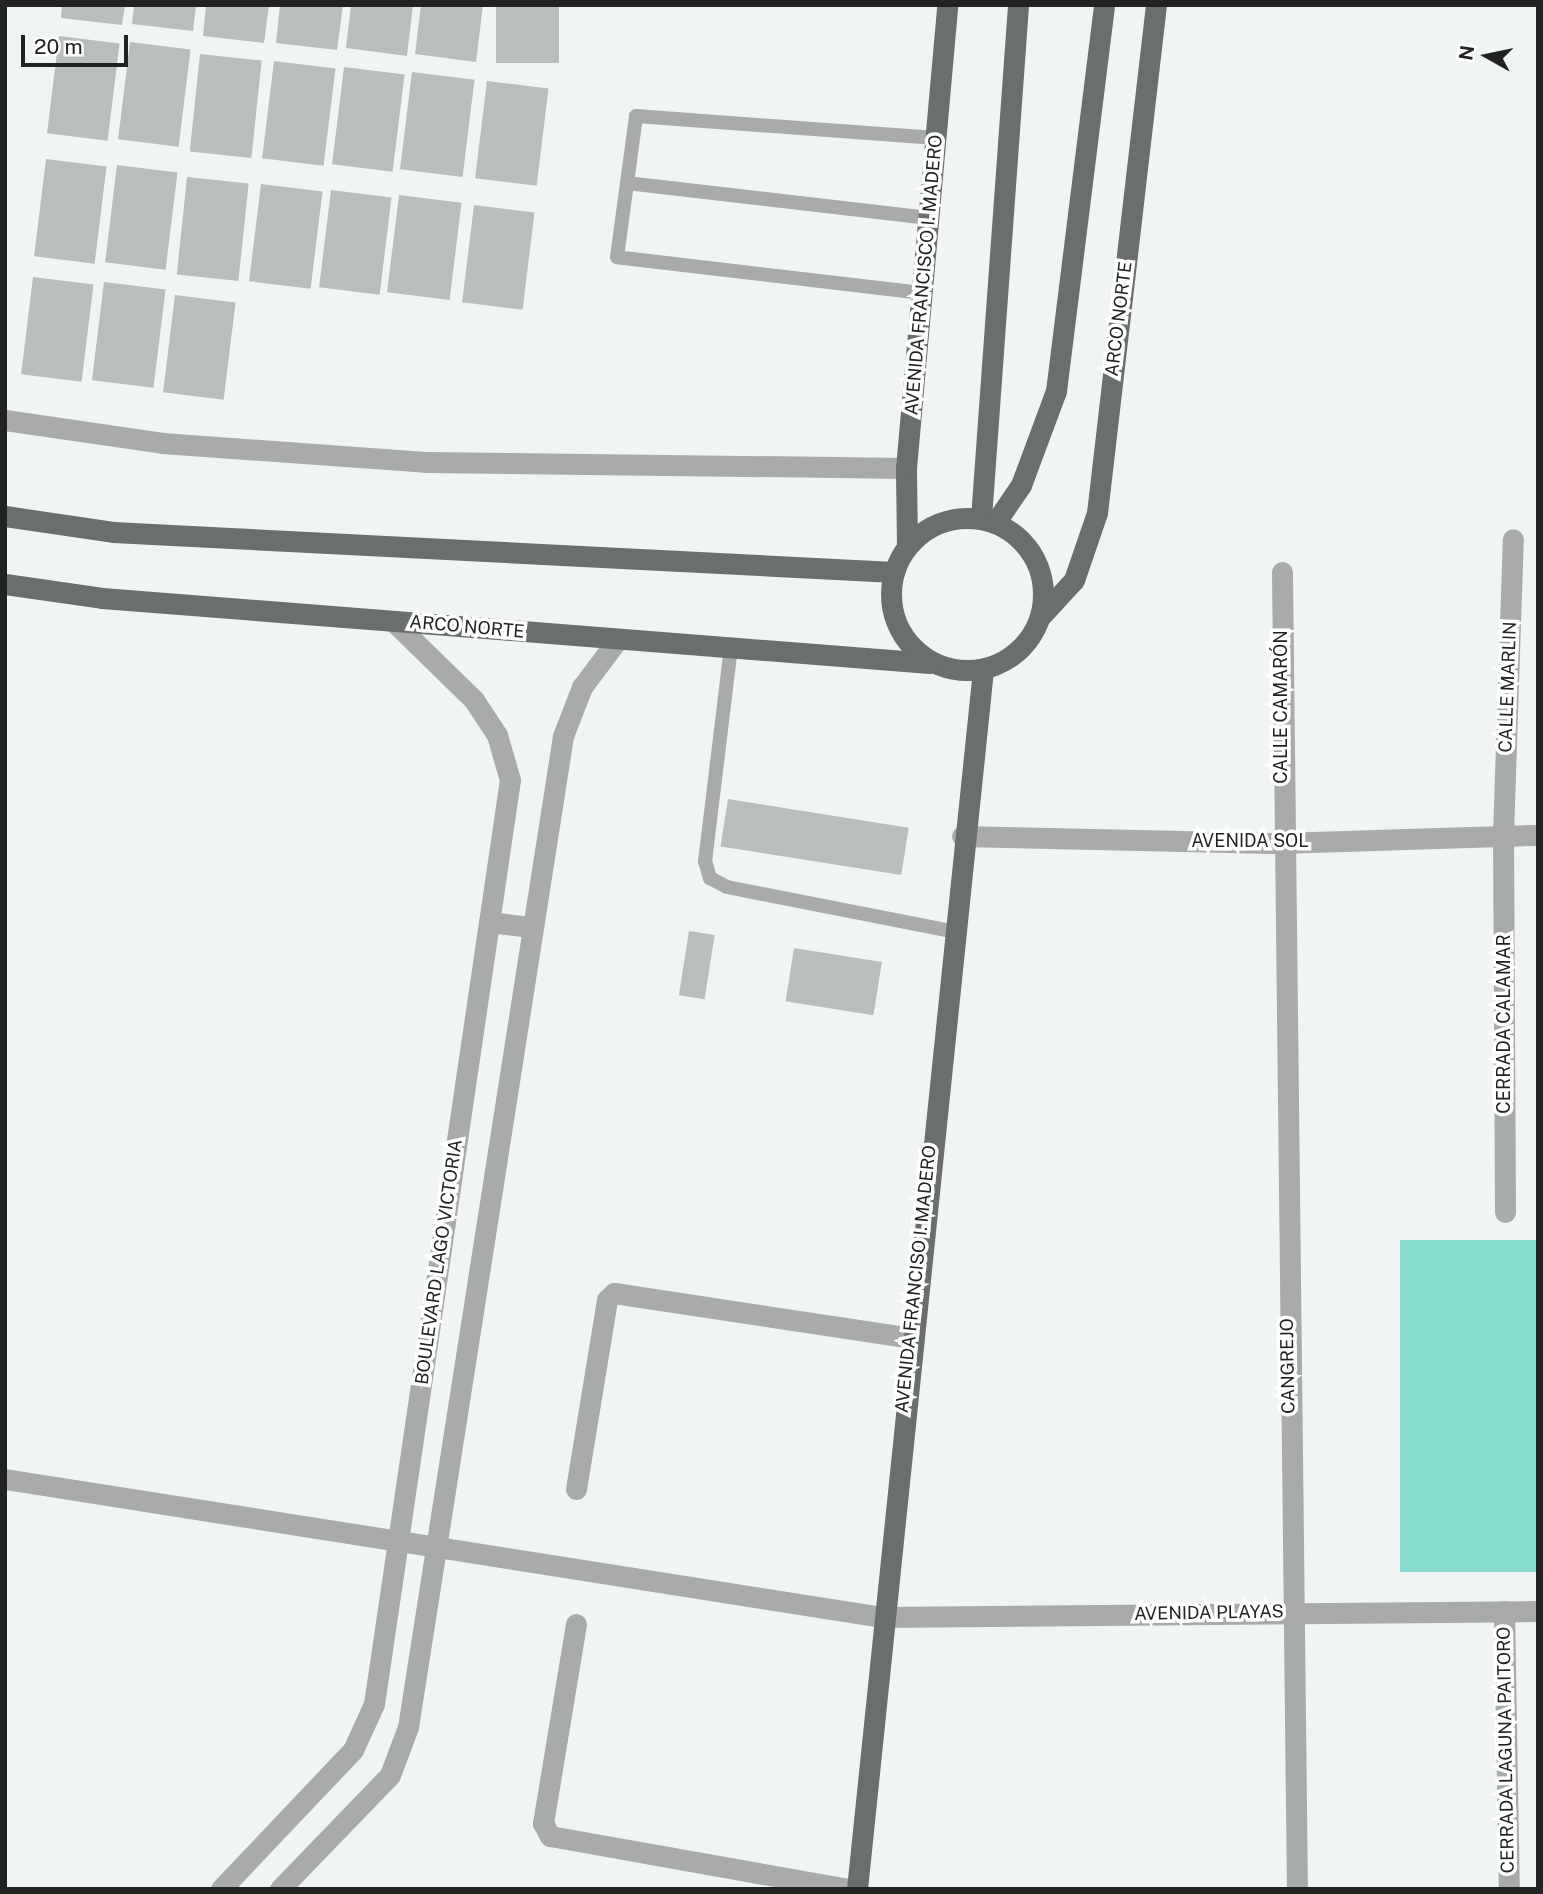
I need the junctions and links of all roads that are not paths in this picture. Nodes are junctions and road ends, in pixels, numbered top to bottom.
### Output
1 (947, 5) edge
2 (1018, 5) edge
3 (1104, 5) edge
4 (1156, 5) edge
5 (936, 138) junction
6 (627, 183) junction
7 (929, 218) junction
8 (922, 293) junction
9 (5, 420) edge
10 (906, 468) junction
11 (5, 516) edge
12 (988, 521) junction
13 (1513, 539) dead end
14 (907, 544) junction
15 (894, 572) junction
16 (1282, 572) dead end
17 (5, 584) edge
18 (1040, 617) junction
19 (393, 621) junction
20 (618, 639) junction
21 (731, 647) junction
22 (929, 663) junction
23 (983, 670) junction
24 (1503, 835) junction
25 (1538, 835) edge
26 (962, 836) junction
27 (1280, 843) junction
28 (489, 922) junction
29 (531, 927) junction
30 (952, 931) junction
31 (1505, 1212) dead end
32 (910, 1338) junction
33 (5, 1479) edge
34 (576, 1489) dead end
35 (397, 1542) junction
36 (432, 1548) junction
37 (1504, 1611) junction
38 (1538, 1611) edge
39 (1292, 1612) junction
40 (881, 1617) junction
41 (576, 1624) dead end
42 (221, 1889) edge
43 (280, 1889) edge
44 (847, 1889) edge
45 (857, 1889) edge
46 (1297, 1889) edge
47 (1509, 1889) edge

1 - 5 main road, AVENIDA FRANCISCO I. MADERO
2 - 12 main road
3 - 12 main road
4 - 18 main road, ARCO NORTE
5 - 6 lane
5 - 7 main road, AVENIDA FRANCISCO I. MADERO
6 - 7 lane
6 - 8 lane
7 - 8 main road, AVENIDA FRANCISCO I. MADERO
8 - 10 main road, AVENIDA FRANCISCO I. MADERO
9 - 10 street
10 - 14 main road, AVENIDA FRANCISCO I. MADERO
11 - 15 main road
12 - 14 main road
12 - 18 main road
13 - 24 street, CALLE MARLIN
14 - 15 main road
15 - 22 main road
16 - 27 street, CALLE CAMARÓN
17 - 19 main road, ARCO NORTE
18 - 23 main road
19 - 20 main road, ARCO NORTE
19 - 28 street, BOULEVARD LAGO VICTORIA
20 - 21 main road, ARCO NORTE
20 - 29 street, BOULEVARD LAGO VICTORIA
21 - 22 main road, ARCO NORTE
21 - 30 lane
22 - 23 main road
23 - 26 main road, AVENIDA FRANCISO I. MADERO
24 - 25 street, AVENIDA SOL
24 - 27 street, AVENIDA SOL
24 - 31 street, CERRADA CALAMAR
26 - 27 street, AVENIDA SOL
26 - 30 main road, AVENIDA FRANCISO I. MADERO
27 - 39 street, CANGREJO
28 - 29 street
28 - 35 street, BOULEVARD LAGO VICTORIA
29 - 36 street, BOULEVARD LAGO VICTORIA
30 - 32 main road, AVENIDA FRANCISO I. MADERO
32 - 34 street
32 - 40 main road, AVENIDA FRANCISO I. MADERO
33 - 35 street, AVENIDA PLAYAS
35 - 36 street, AVENIDA PLAYAS
35 - 42 street, BOULEVARD LAGO VICTORIA
36 - 40 street, AVENIDA PLAYAS
36 - 43 street, BOULEVARD LAGO VICTORIA
37 - 38 street, AVENIDA PLAYAS
37 - 39 street, AVENIDA PLAYAS
37 - 47 street, CERRADA LAGUNA PAITORO
39 - 40 street, AVENIDA PLAYAS
39 - 46 street, CANGREJO
40 - 45 main road, AVENIDA FRANCISO I. MADERO
41 - 44 street

